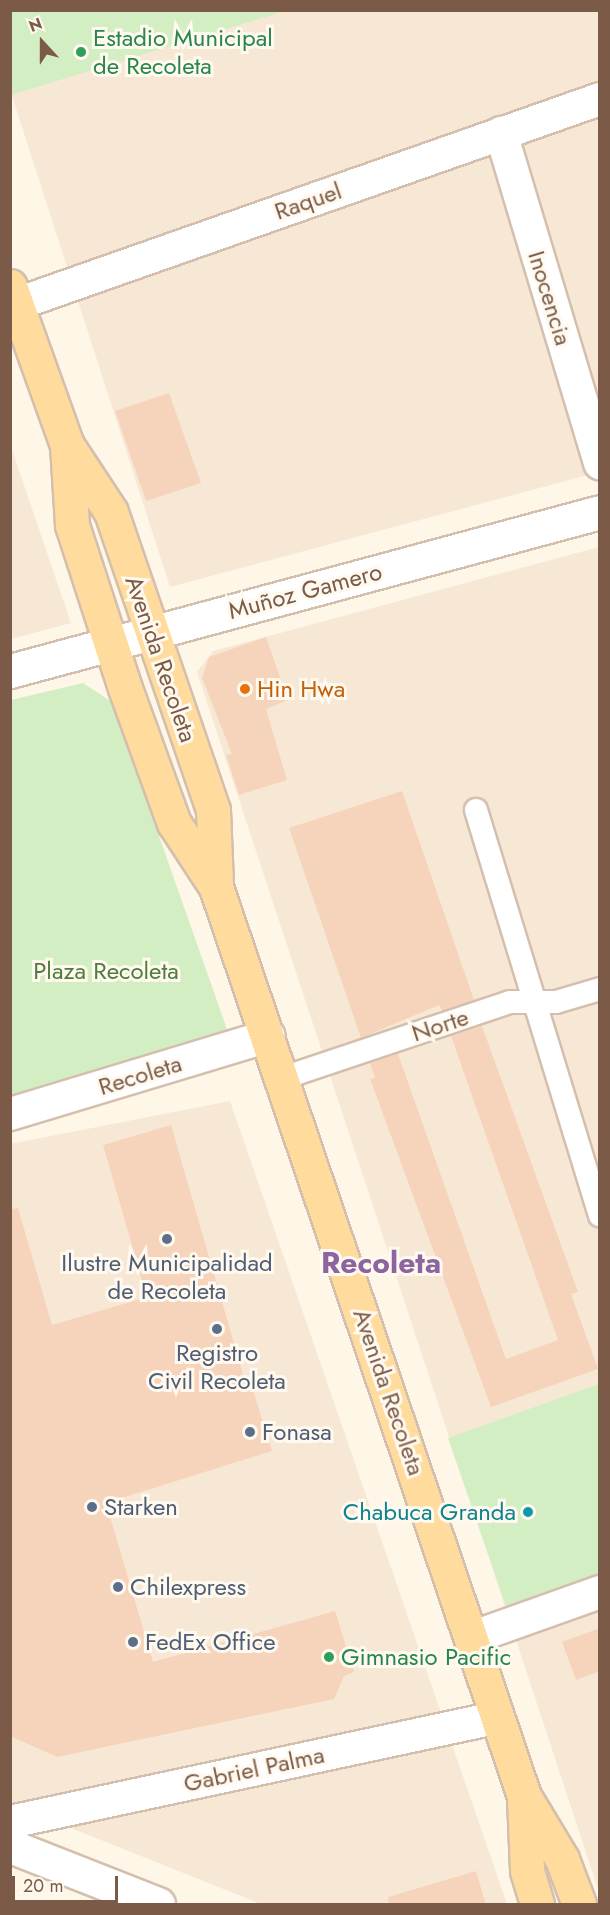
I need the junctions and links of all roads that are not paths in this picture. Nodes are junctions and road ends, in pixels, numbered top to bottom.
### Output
1 (600, 99) edge
2 (501, 133) junction
3 (14, 295) edge
4 (67, 445) junction
5 (600, 464) edge
6 (600, 512) edge
7 (152, 633) junction
8 (110, 645) junction
9 (10, 671) edge
10 (476, 810) dead end
11 (216, 887) junction
12 (600, 989) edge
13 (533, 1002) junction
14 (269, 1036) junction
15 (283, 1078) junction
16 (10, 1114) edge
17 (600, 1215) edge
18 (600, 1592) edge
19 (471, 1638) junction
20 (498, 1717) junction
21 (524, 1796) junction
22 (10, 1822) edge
23 (10, 1846) edge
24 (158, 1905) edge
25 (537, 1905) edge
26 (579, 1905) edge

1 - 2 street, Raquel
2 - 3 street, Raquel
2 - 5 street, Inocencia
3 - 4 main road, Avenida Recoleta
4 - 7 main road, Avenida Recoleta
4 - 8 main road, Avenida Recoleta
6 - 7 street, Muñoz Gamero
7 - 8 street, Muñoz Gamero
7 - 11 main road, Avenida Recoleta
8 - 9 street, Muñoz Gamero
8 - 11 main road, Avenida Recoleta
10 - 13 street
11 - 14 main road, Avenida Recoleta
12 - 13 street, Norte
13 - 15 street, Norte
13 - 17 street
14 - 15 main road, Avenida Recoleta
14 - 16 street, Recoleta
15 - 19 main road, Avenida Recoleta
18 - 19 street
19 - 20 main road, Avenida Recoleta
20 - 21 main road, Avenida Recoleta
20 - 22 street, Gabriel Palma
21 - 25 main road, Avenida Recoleta
21 - 26 main road, Avenida Recoleta
23 - 24 street

